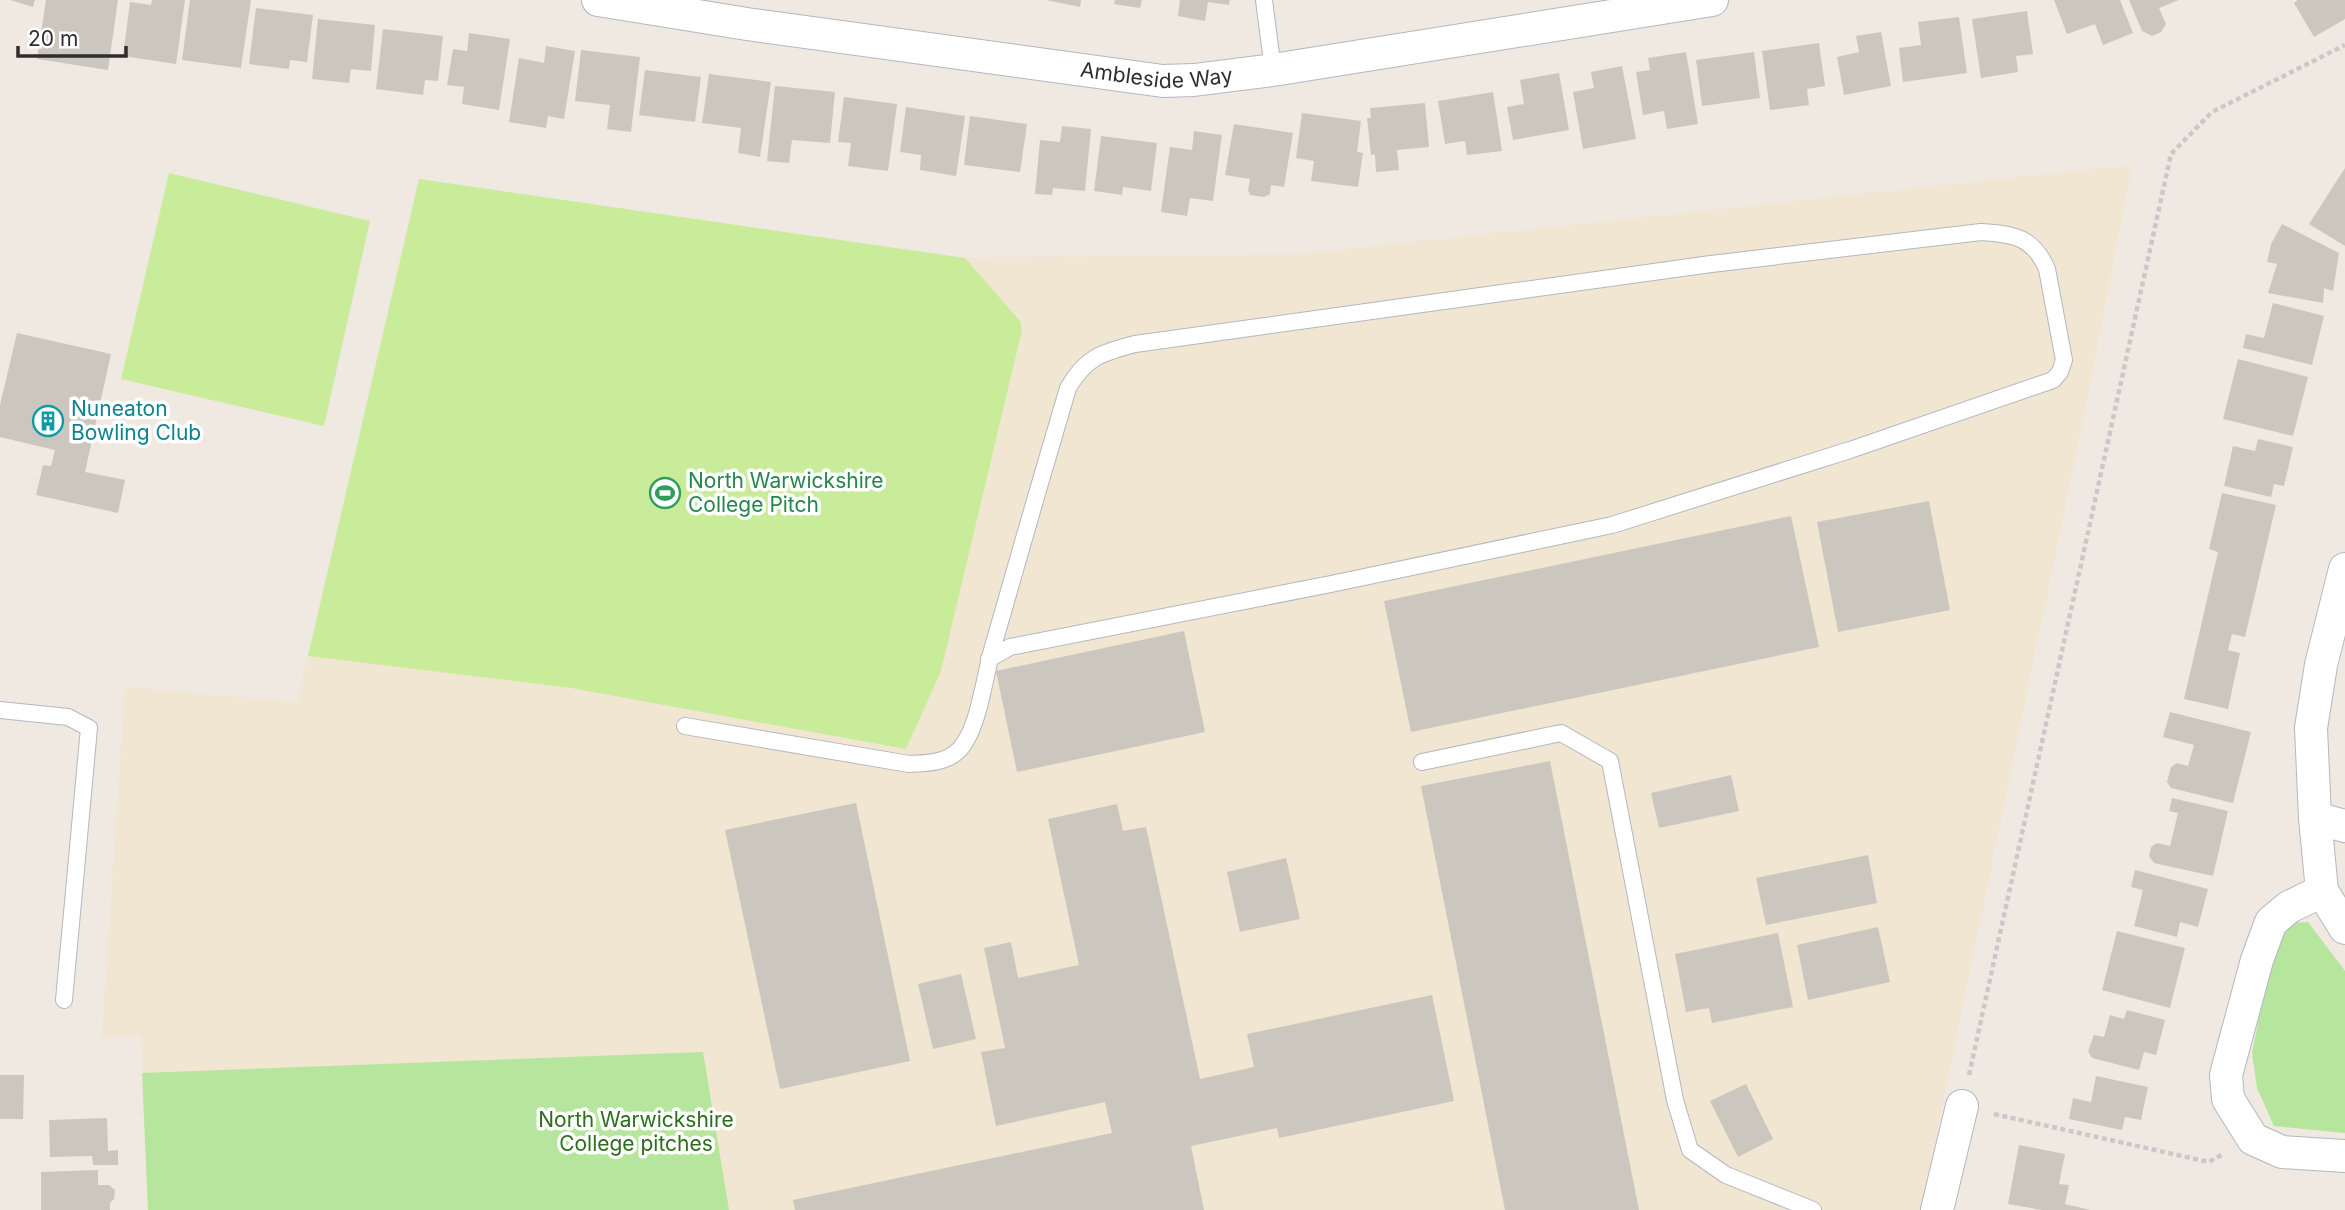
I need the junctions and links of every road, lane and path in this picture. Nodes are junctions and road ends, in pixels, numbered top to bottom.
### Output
1 (598, 0) edge
2 (1264, 0) edge
3 (1712, 0) edge
4 (2345, 44) edge
5 (1273, 70) junction
6 (2345, 569) edge
7 (989, 659) junction
8 (0, 710) edge
9 (685, 726) dead end
10 (1422, 762) dead end
11 (2315, 818) junction
12 (2345, 825) edge
13 (2322, 891) junction
14 (2345, 928) edge
15 (64, 1000) dead end
16 (1962, 1106) junction
17 (2253, 1139) junction
18 (2345, 1156) edge
19 (1813, 1210) edge
20 (1937, 1210) edge

1 - 5 street, Ambleside Way
2 - 5 lane
3 - 5 street, Ambleside Way
4 - 16 path
6 - 11 street
7 - 7 lane
7 - 9 lane
8 - 15 lane
10 - 19 lane
11 - 12 street
11 - 13 street
13 - 14 street
13 - 17 street
16 - 17 path
16 - 20 street
17 - 18 street

